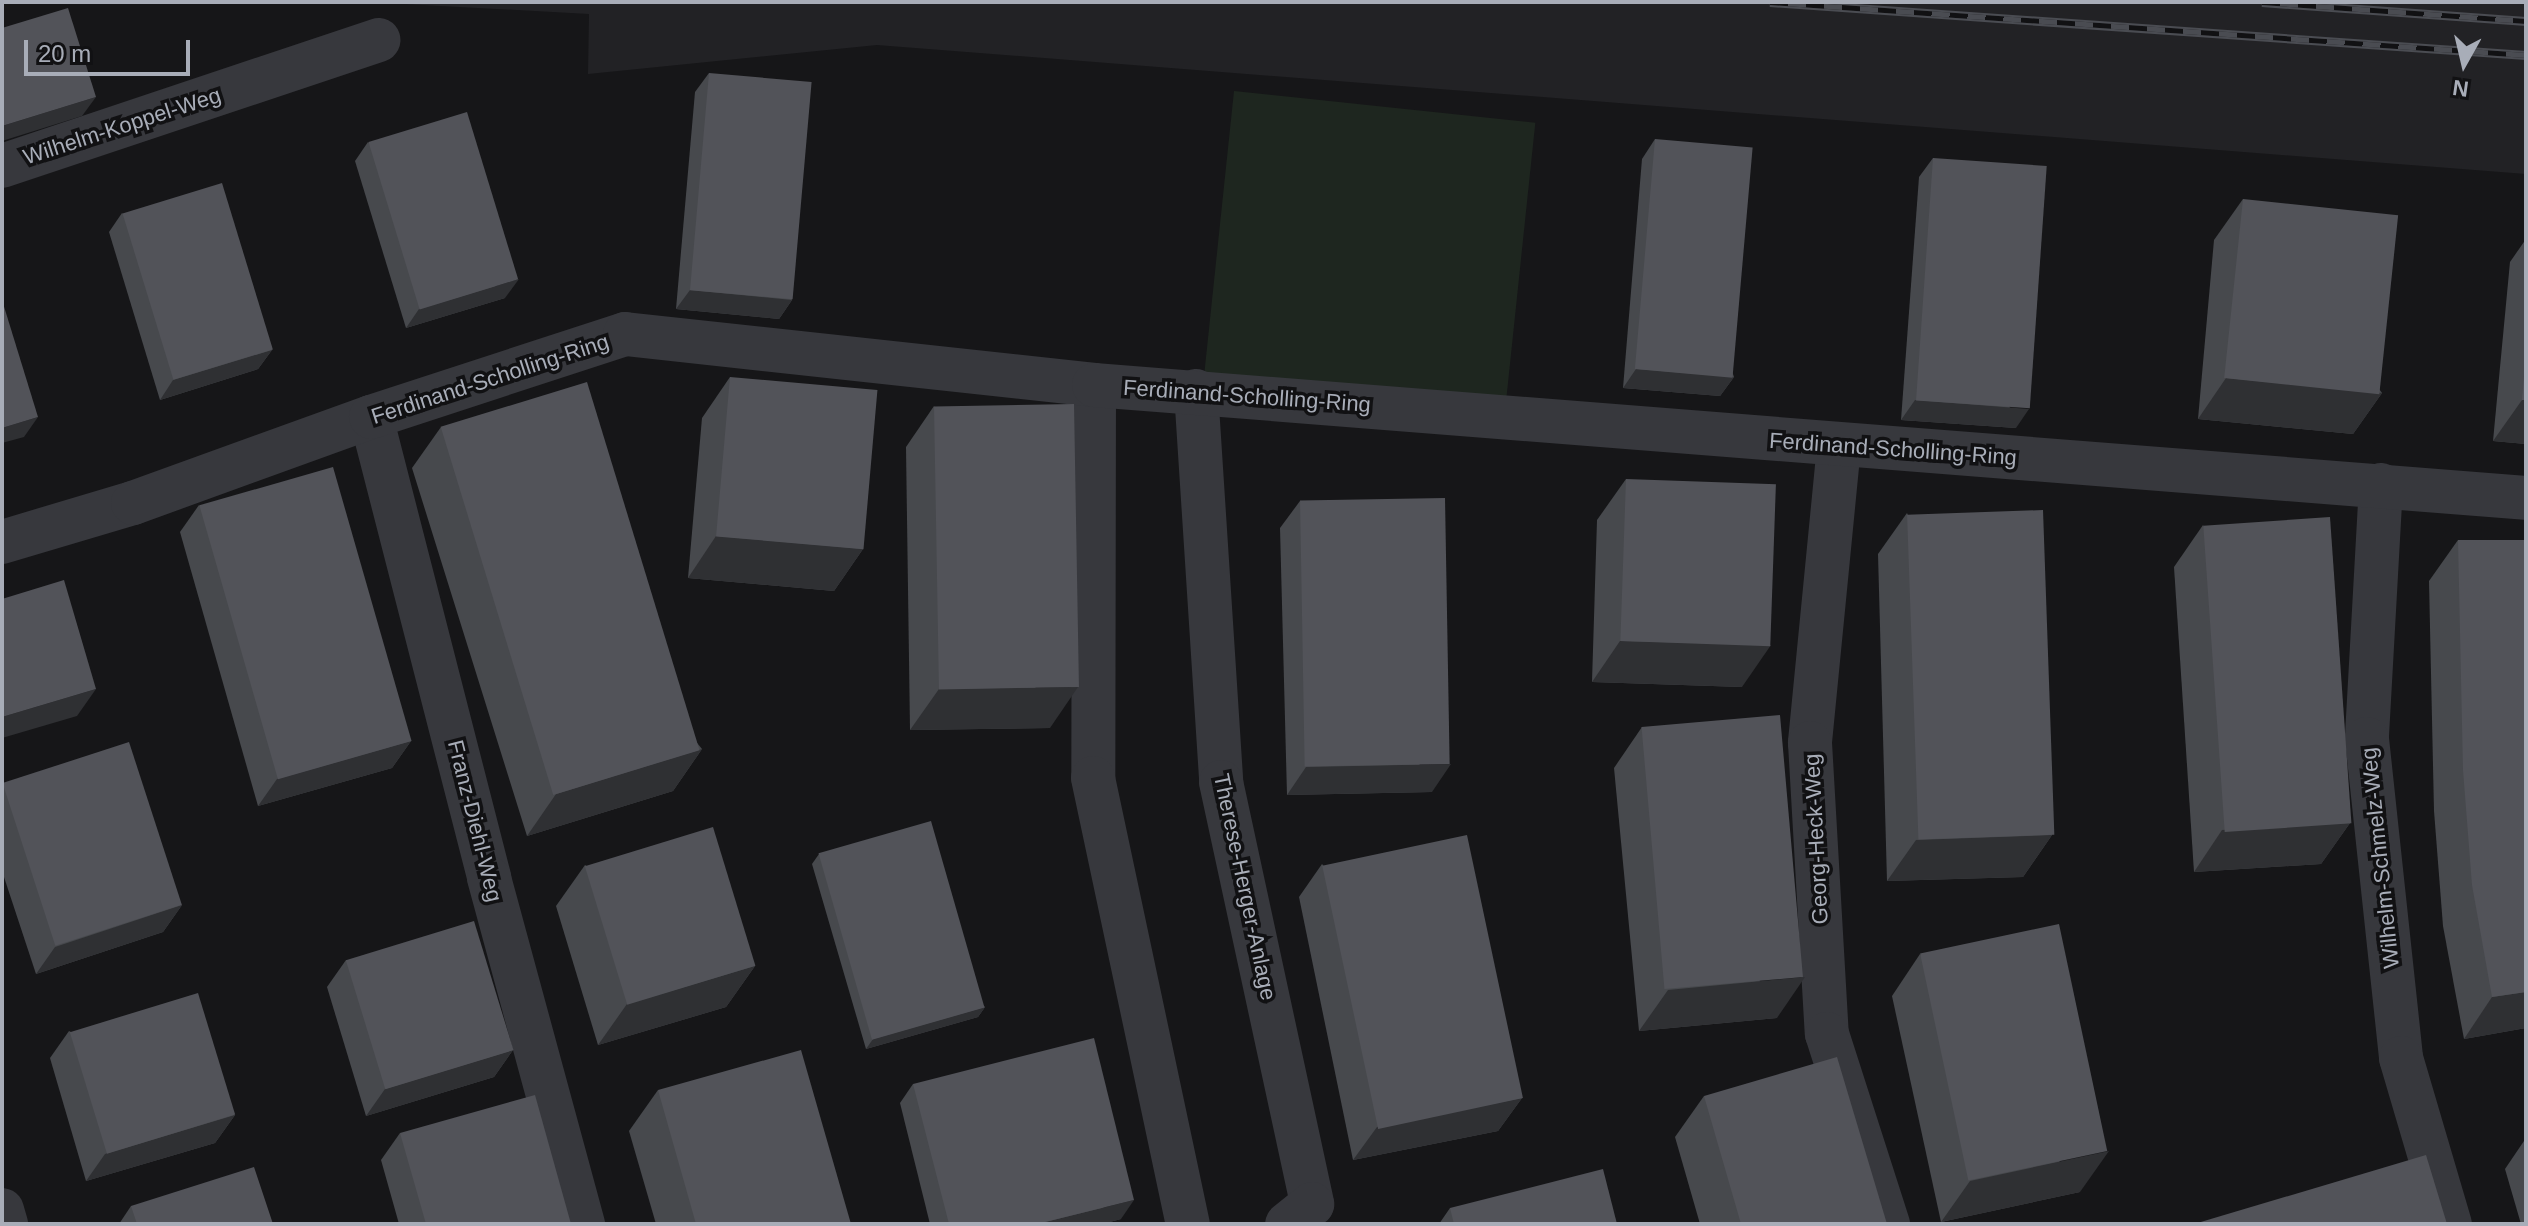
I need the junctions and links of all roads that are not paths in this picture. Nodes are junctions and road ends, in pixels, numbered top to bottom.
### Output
1 (379, 40) dead end
2 (2, 166) edge
3 (1094, 385) junction
4 (1196, 391) junction
5 (371, 417) junction
6 (1839, 446) junction
7 (2381, 485) junction
8 (2526, 498) edge
9 (2, 542) edge
10 (2, 1210) edge
11 (6, 1224) edge
12 (583, 1224) edge
13 (1188, 1224) edge
14 (1287, 1224) edge
15 (1888, 1224) edge
16 (2450, 1224) edge

1 - 2 street, Wilhelm-Koppel-Weg
3 - 4 street, Ferdinand-Scholling-Ring
3 - 5 street, Ferdinand-Scholling-Ring
3 - 13 street
4 - 6 street, Ferdinand-Scholling-Ring
4 - 14 street, Therese-Herger-Anlage
5 - 9 street, Ferdinand-Scholling-Ring
5 - 12 street, Franz-Diehl-Weg
6 - 7 street, Ferdinand-Scholling-Ring
6 - 15 street, Georg-Heck-Weg
7 - 8 street, Ferdinand-Scholling-Ring
7 - 16 street, Wilhelm-Schmelz-Weg
10 - 11 street

